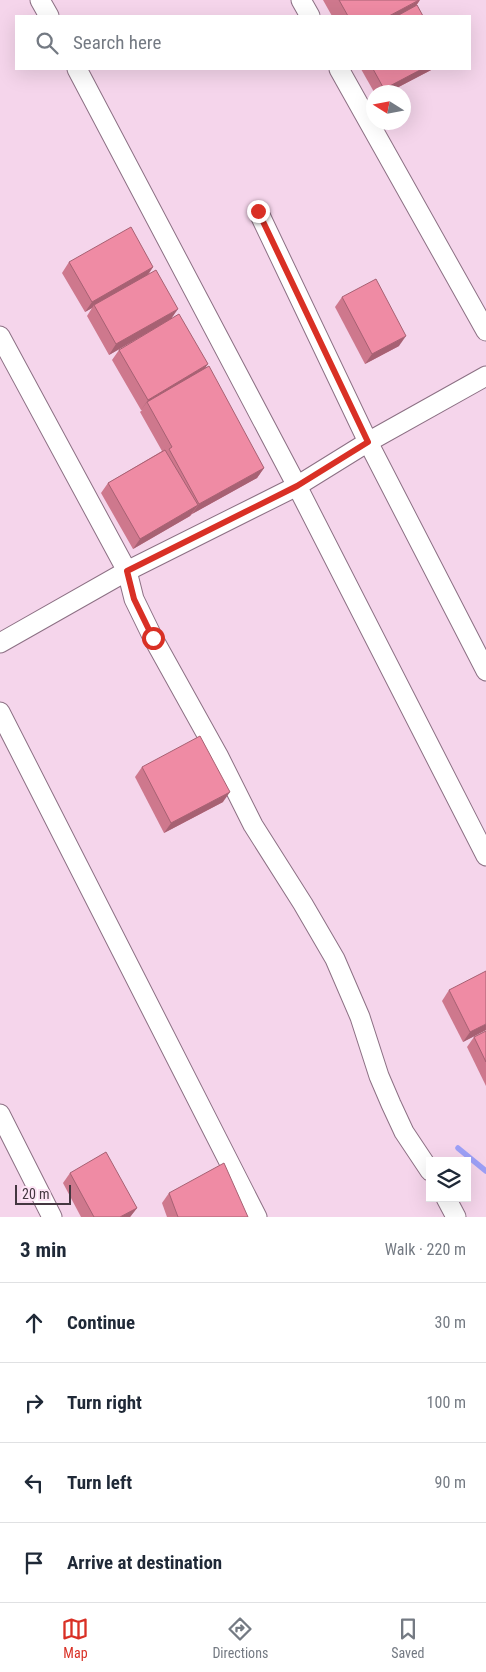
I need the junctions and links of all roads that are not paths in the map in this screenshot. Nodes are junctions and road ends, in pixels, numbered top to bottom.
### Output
1 (40, 0) edge
2 (300, 0) edge
3 (48, 15) edge
4 (309, 15) edge
5 (78, 70) edge
6 (340, 70) edge
7 (258, 211) dead end
8 (486, 331) edge
9 (0, 336) edge
10 (486, 376) edge
11 (368, 442) junction
12 (297, 486) junction
13 (127, 571) junction
14 (0, 643) edge
15 (486, 671) edge
16 (0, 712) edge
17 (486, 856) edge
18 (0, 1114) edge
19 (426, 1165) edge
20 (448, 1202) edge
21 (52, 1217) edge
22 (257, 1217) edge
23 (456, 1217) edge

1 - 3 street
2 - 4 street
5 - 12 street
6 - 8 street
7 - 11 street
9 - 13 street
10 - 11 street
11 - 12 street
11 - 15 street
12 - 13 street
12 - 17 street
13 - 14 street
13 - 19 street
16 - 22 street
18 - 21 street
20 - 23 street

